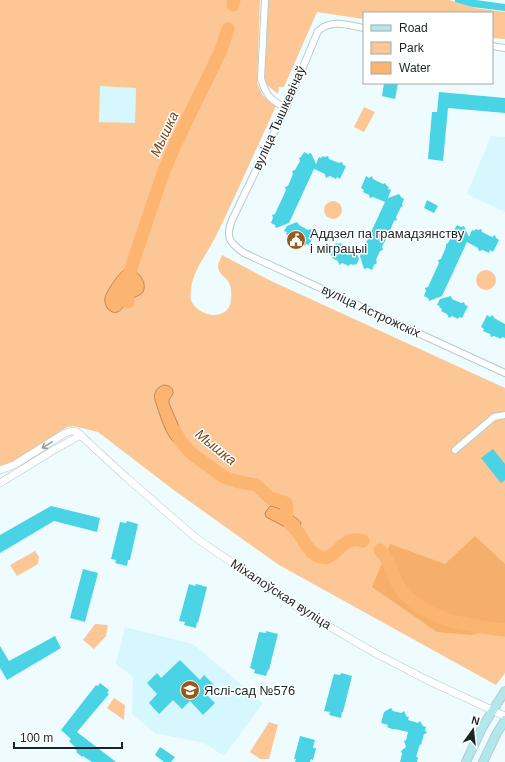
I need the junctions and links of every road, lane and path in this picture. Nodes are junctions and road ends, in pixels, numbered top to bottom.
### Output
1 (265, 0) edge
2 (363, 28) edge
3 (493, 46) edge
4 (505, 48) edge
5 (286, 108) junction
6 (237, 248) joint
7 (505, 372) edge
8 (505, 415) edge
9 (81, 435) junction
10 (455, 450) dead end
11 (0, 470) edge
12 (0, 482) edge
13 (505, 691) edge
14 (492, 710) junction
15 (505, 716) edge
16 (505, 720) edge
17 (466, 762) edge
18 (483, 762) edge

1 - 5 street
2 - 5 street, вуліца Тышкевічаў
3 - 4 street
5 - 6 street, вуліца Тышкевічаў
6 - 7 street, вуліца Астрожскіх
8 - 10 street
9 -> 11 street
9 - 12 street
9 - 14 street, Міхалоўская вуліца
13 - 14 main road
14 - 15 street, Міхалоўская вуліца
14 - 17 main road
16 - 18 main road

